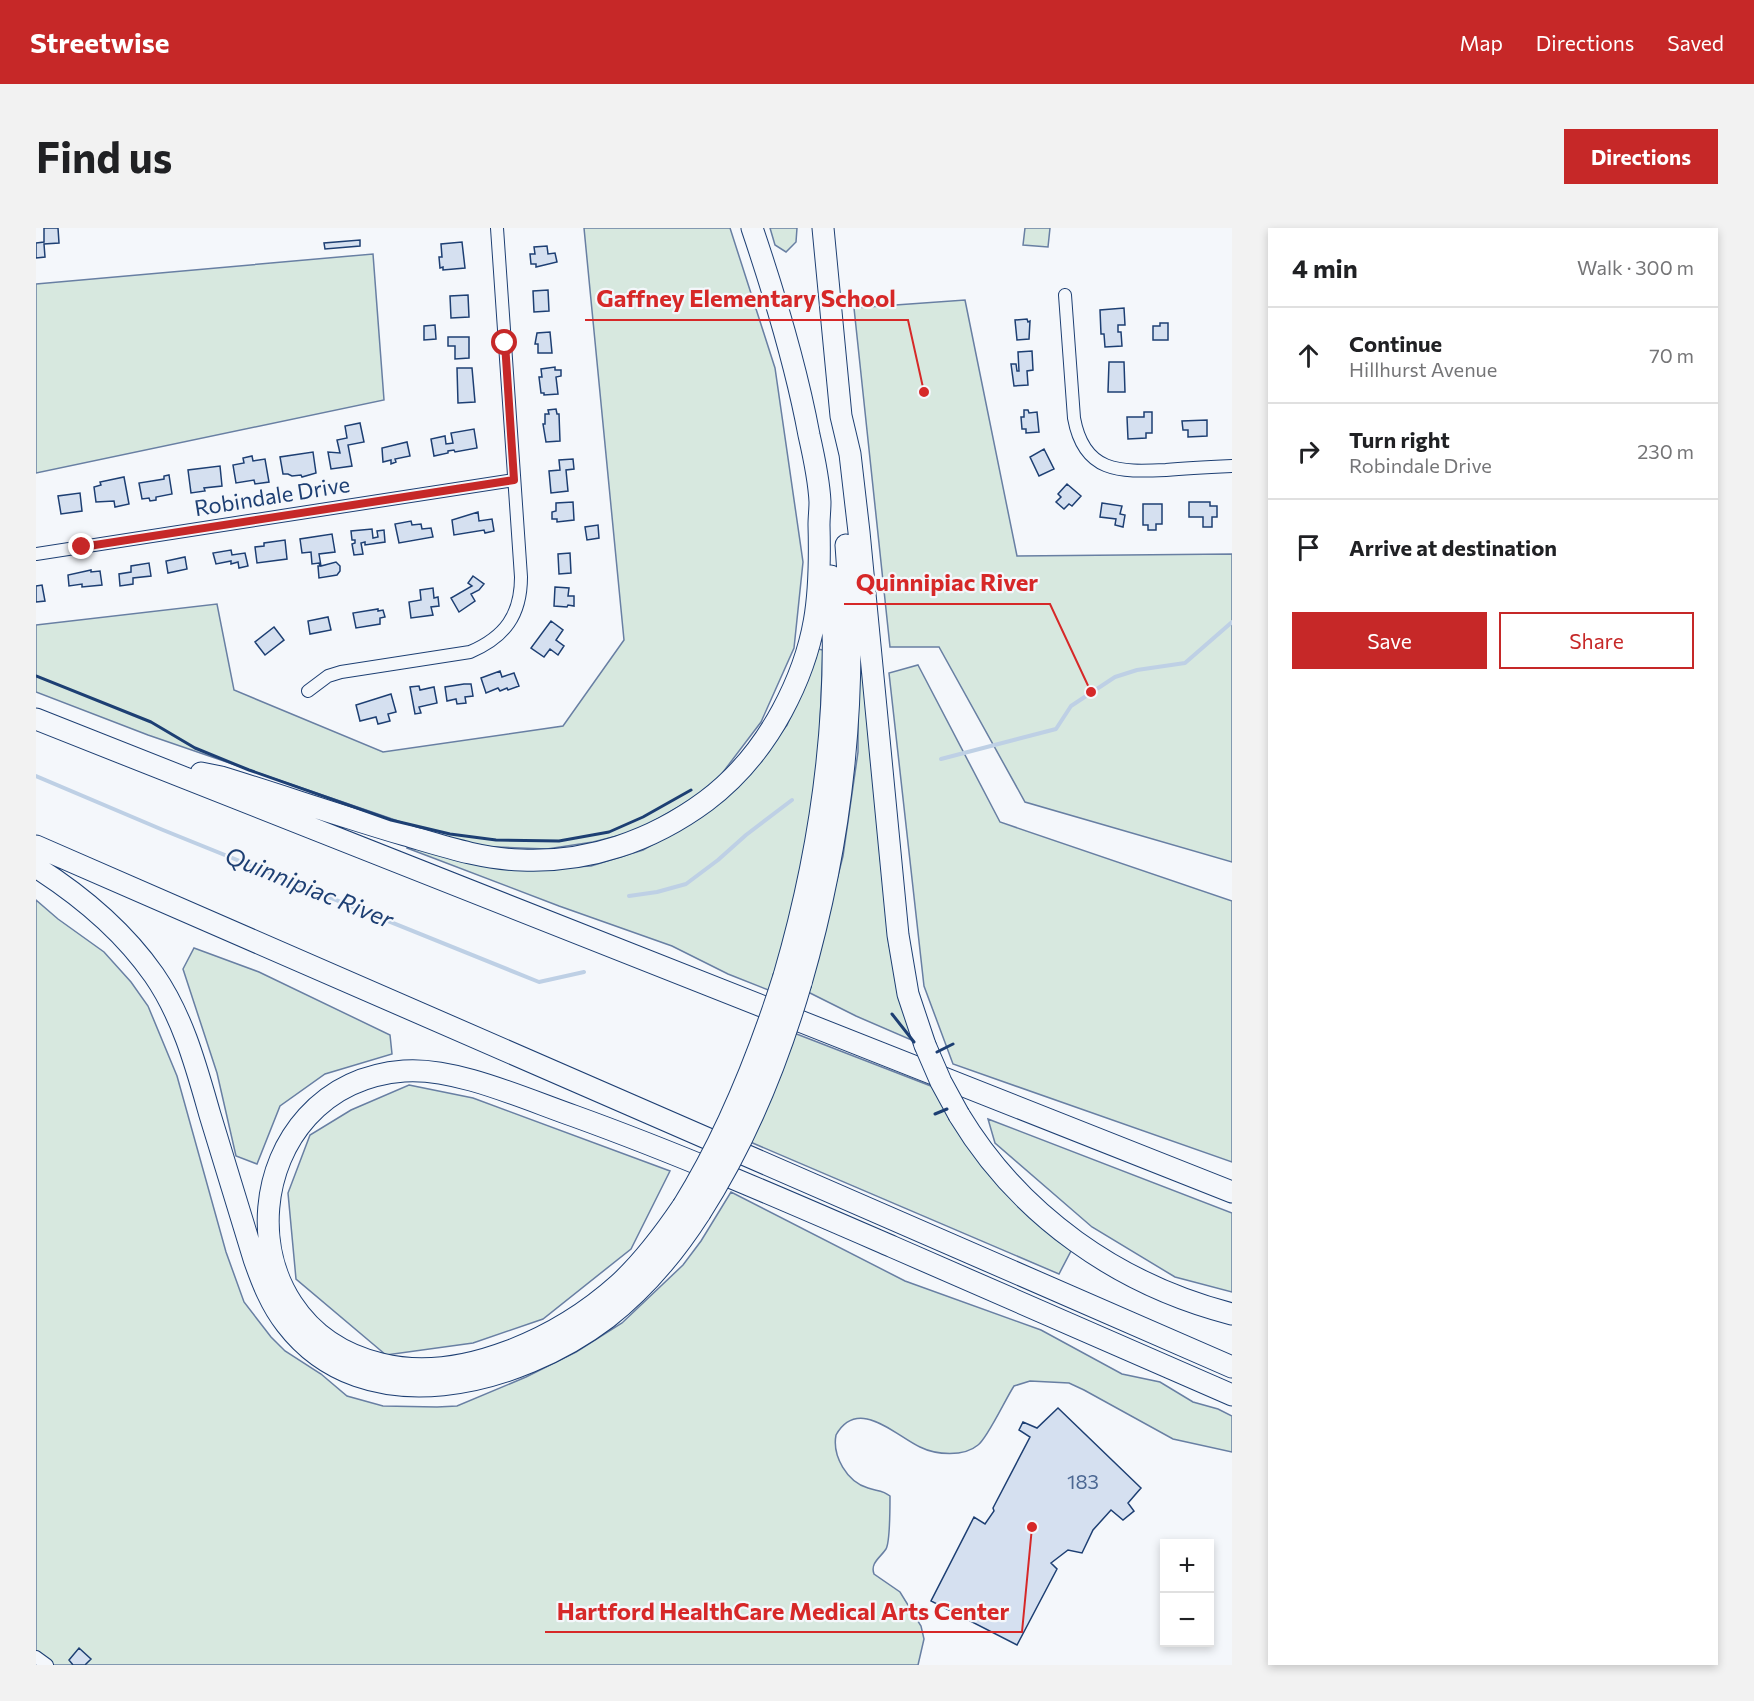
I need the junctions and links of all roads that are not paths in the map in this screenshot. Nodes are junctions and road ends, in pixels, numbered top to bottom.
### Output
1 (497, 228) edge
2 (752, 228) edge
3 (823, 228) edge
4 (1065, 295) dead end
5 (841, 416) junction
6 (1232, 466) edge
7 (514, 480) junction
8 (820, 504) junction
9 (36, 554) edge
10 (308, 691) dead end
11 (36, 719) edge
12 (162, 769) junction
13 (36, 846) edge
14 (36, 867) edge
15 (792, 980) junction
16 (1171, 1168) junction
17 (1232, 1180) edge
18 (1232, 1192) edge
19 (691, 1209) junction
20 (1232, 1314) edge
21 (1232, 1367) edge
22 (1232, 1395) edge
23 (36, 1657) edge
24 (47, 1665) edge

1 - 7 street
2 - 8 highway
3 - 5 highway
4 - 6 street
5 - 15 highway
5 - 20 highway, bridge
7 - 9 street, Robindale Drive
7 - 10 street
8 - 12 highway
8 - 15 highway
11 - 12 highway
12 - 16 highway
13 - 21 highway
14 - 19 highway
15 - 19 highway, bridge
16 - 17 highway
16 - 18 highway
19 - 22 highway
23 - 24 street

